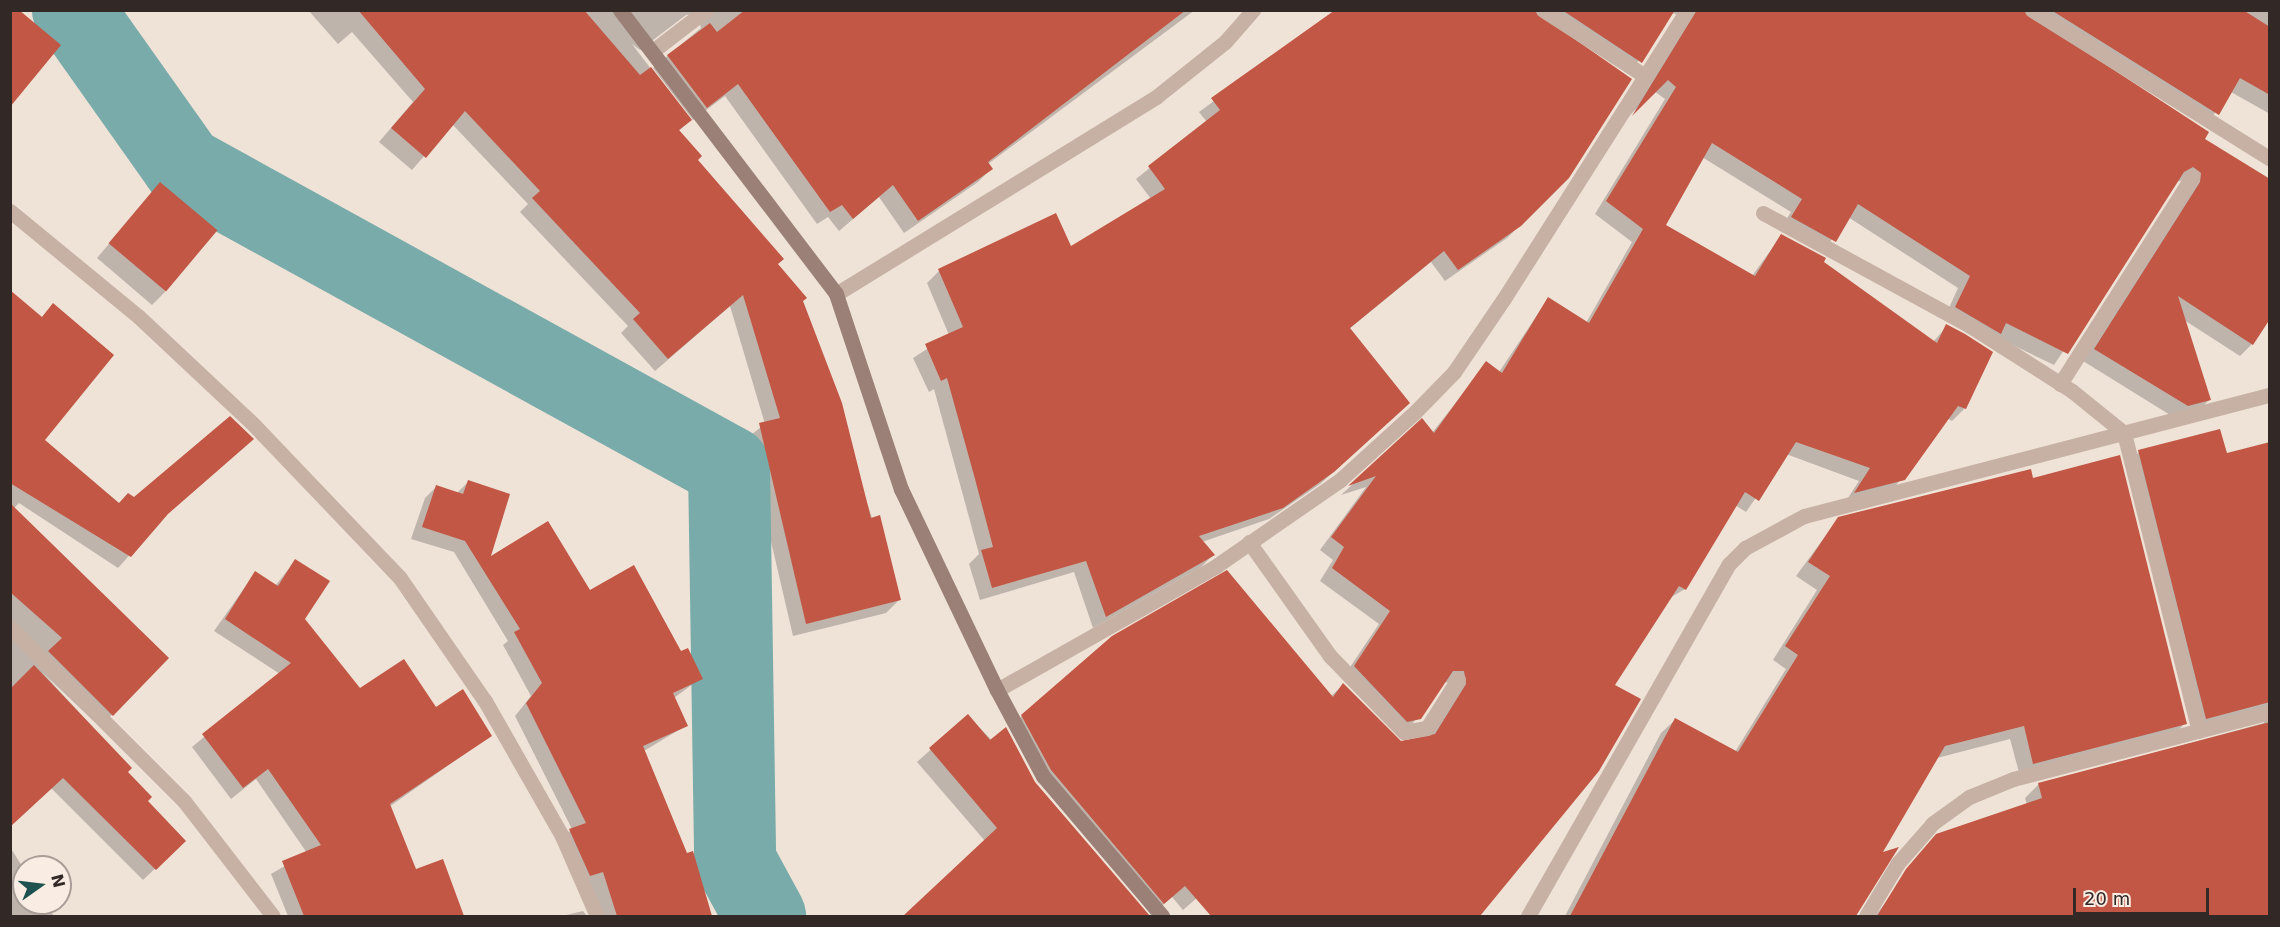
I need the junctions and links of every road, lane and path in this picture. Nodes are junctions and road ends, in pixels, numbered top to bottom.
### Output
1 (620, 10) edge
2 (706, 10) edge
3 (1252, 10) edge
4 (1543, 10) edge
5 (1687, 10) edge
6 (2032, 10) edge
7 (654, 50) junction
8 (1645, 76) junction
9 (2270, 159) edge
10 (2192, 177) dead end
11 (10, 211) edge
12 (1763, 213) dead end
13 (836, 294) junction
14 (2060, 384) junction
15 (2270, 395) edge
16 (2124, 433) junction
17 (1249, 542) junction
18 (10, 627) edge
19 (1458, 678) dead end
20 (997, 690) junction
21 (2270, 712) edge
22 (2199, 731) junction
23 (273, 916) edge
24 (597, 916) edge
25 (1162, 916) edge
26 (1528, 916) edge
27 (1866, 916) edge

1 - 7 street
2 - 7 street
3 - 13 street
4 - 8 street
5 - 8 street
6 - 9 street
7 - 13 street
8 - 17 street
10 - 14 street
11 - 24 street
12 - 14 street
13 - 20 street
14 - 16 street
15 - 16 street
16 - 22 street
16 - 26 street
17 - 19 street
17 - 20 street
18 - 23 street
20 - 25 street
21 - 22 street
22 - 27 street

